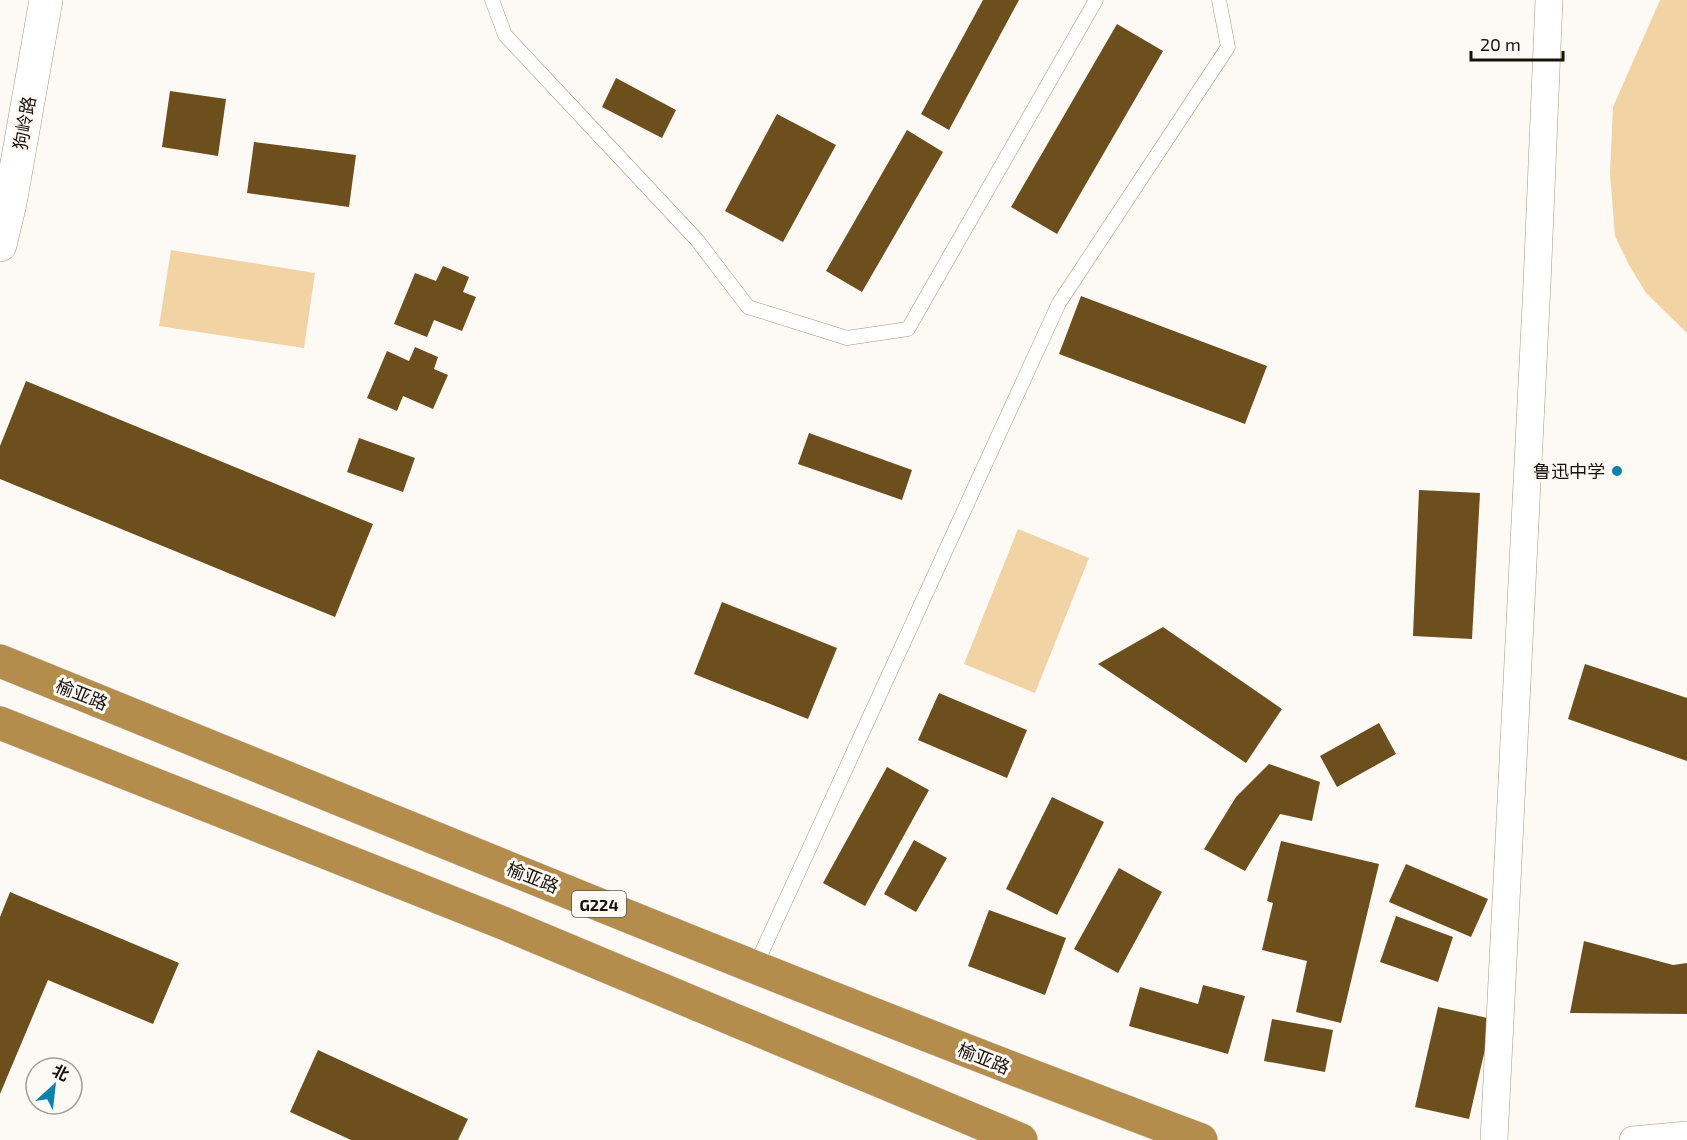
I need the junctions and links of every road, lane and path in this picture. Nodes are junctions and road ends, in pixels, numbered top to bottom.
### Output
1 (46, 0) edge
2 (492, 0) edge
3 (1096, 0) edge
4 (1219, 0) edge
5 (1549, 0) edge
6 (0, 245) edge
7 (0, 661) edge
8 (0, 723) edge
9 (755, 966) junction
10 (1687, 1135) edge
11 (1021, 1140) edge
12 (1201, 1140) edge
13 (1494, 1140) edge
14 (1633, 1140) edge

1 - 6 main road, 狗岭路
2 - 3 lane
4 - 9 lane
5 - 13 street
7 - 9 highway, 榆亚路 / G224
8 - 11 highway
9 - 12 highway, 榆亚路 / G224
10 - 14 street

